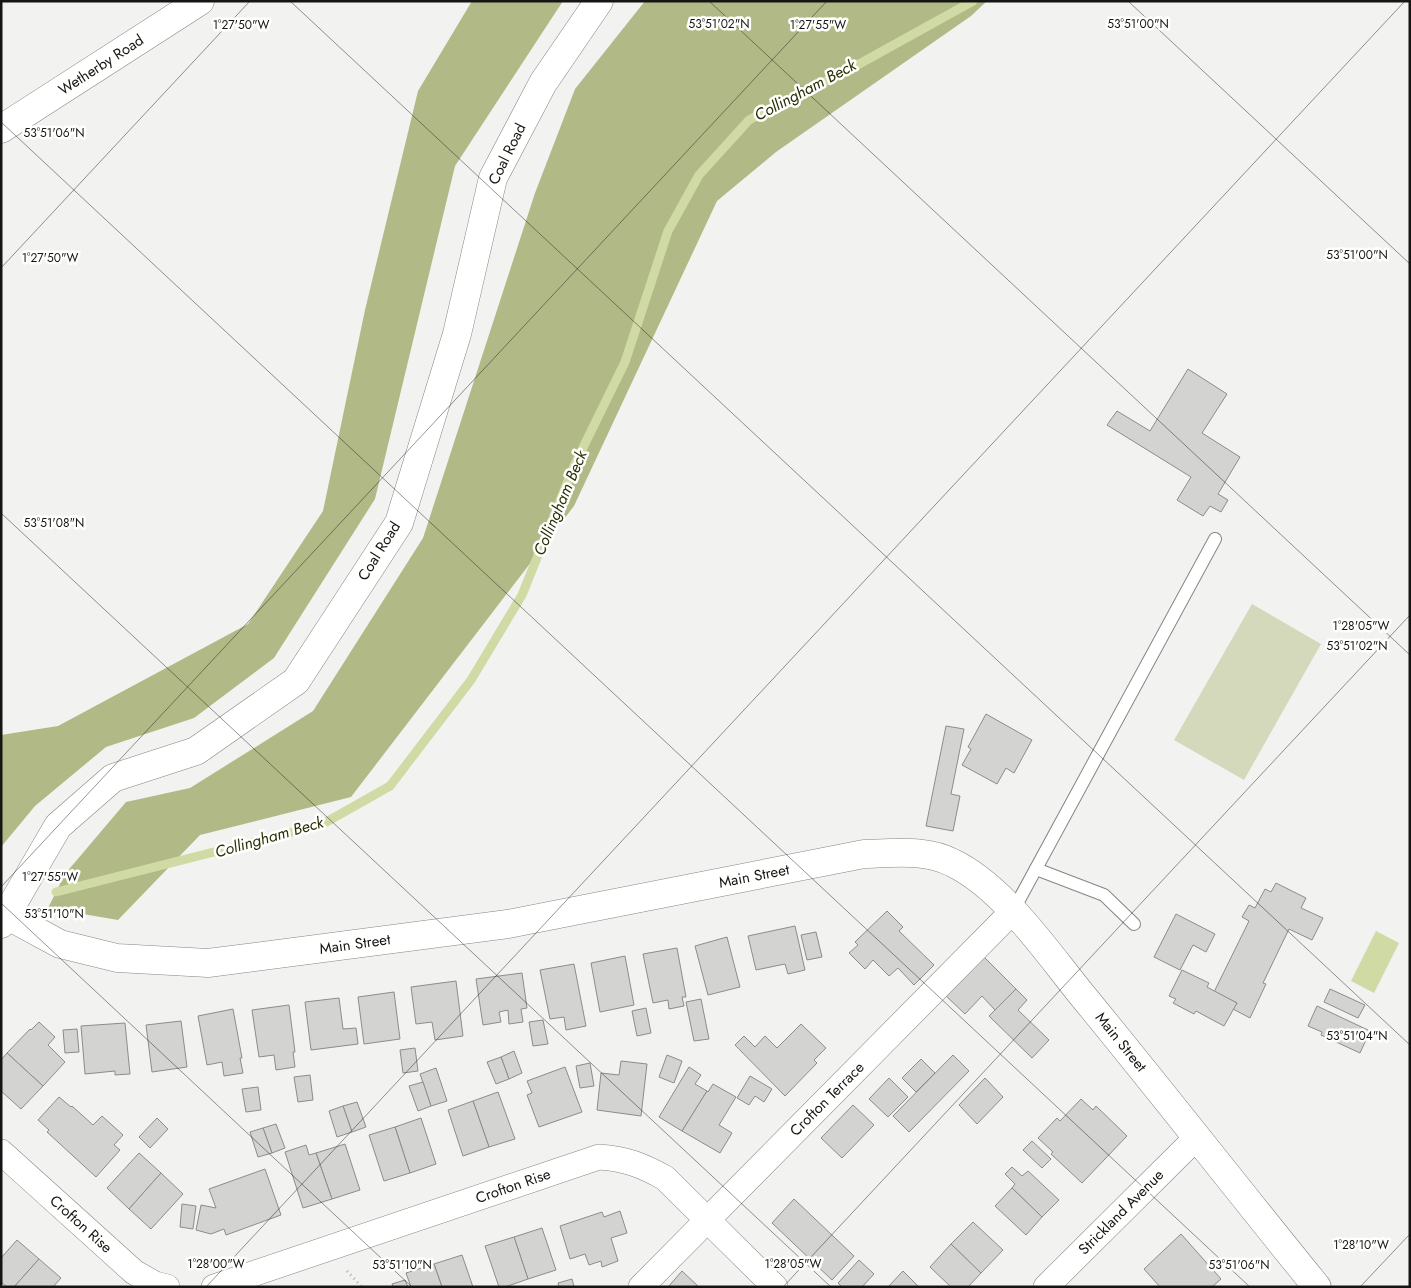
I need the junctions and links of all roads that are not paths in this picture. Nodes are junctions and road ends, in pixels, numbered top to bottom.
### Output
1 (200, 1) edge
2 (599, 1) edge
3 (1, 129) edge
4 (1215, 539) dead end
5 (1036, 870) junction
6 (1013, 911) junction
7 (3, 917) edge
8 (1134, 924) dead end
9 (1196, 1138) junction
10 (1, 1152) edge
11 (707, 1220) junction
12 (167, 1287) edge
13 (214, 1287) edge
14 (641, 1287) edge
15 (775, 1287) edge
16 (1046, 1287) edge
17 (1317, 1287) edge

1 - 3 street, Wetherby Road
2 - 7 street, Coal Road
4 - 5 lane
5 - 6 lane
5 - 8 lane
6 - 7 street, Main Street
6 - 9 street, Main Street
6 - 11 street, Crofton Terrace
9 - 16 street, Strickland Avenue
9 - 17 street, Main Street
10 - 12 street, Crofton Rise
11 - 13 street, Crofton Rise
11 - 14 street, Crofton Terrace
11 - 15 street, Crofton Rise

